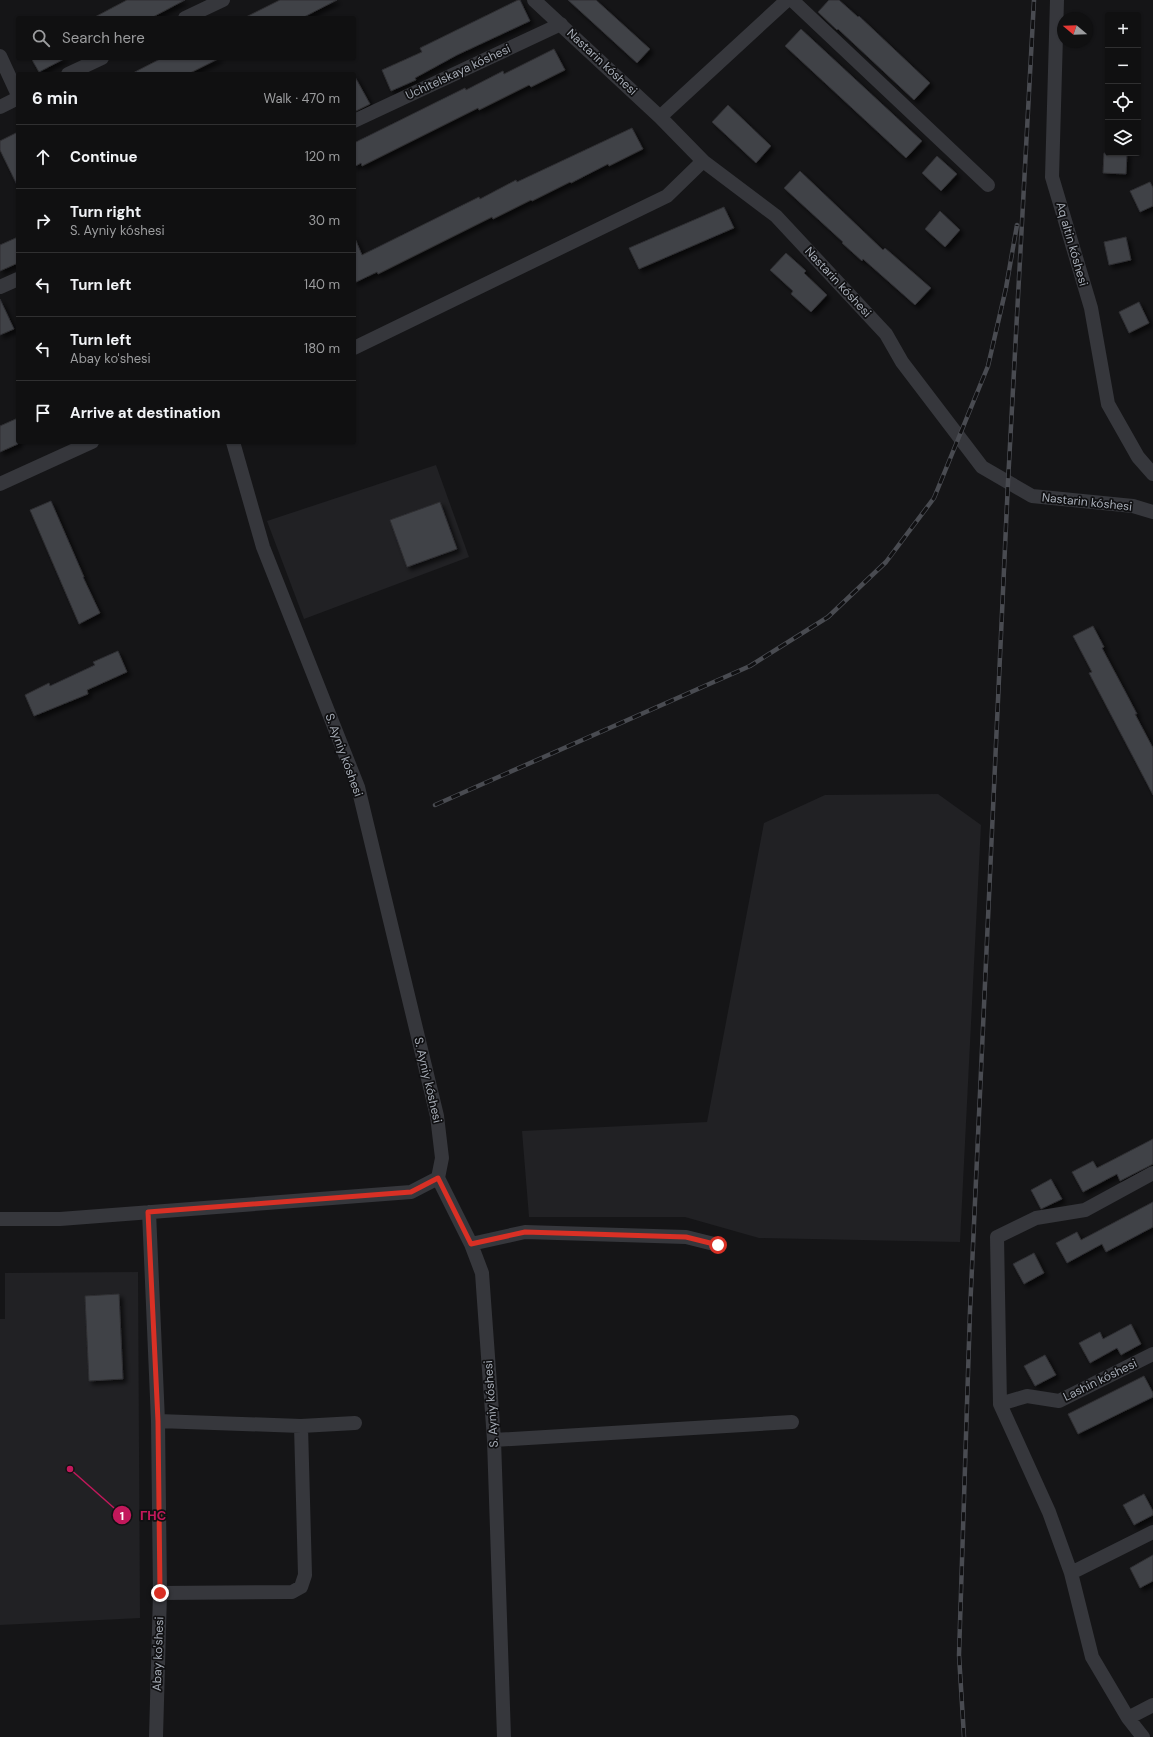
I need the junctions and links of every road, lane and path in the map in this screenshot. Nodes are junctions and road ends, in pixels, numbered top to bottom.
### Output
1 (223, 0) edge
2 (534, 0) edge
3 (787, 0) edge
4 (792, 0) edge
5 (1057, 0) edge
6 (189, 16) edge
7 (561, 24) junction
8 (0, 56) edge
9 (98, 60) edge
10 (72, 72) edge
11 (16, 91) edge
12 (16, 99) edge
13 (0, 107) edge
14 (660, 117) junction
15 (356, 120) edge
16 (703, 161) junction
17 (988, 185) dead end
18 (16, 280) edge
19 (0, 287) edge
20 (356, 347) edge
21 (88, 444) edge
22 (234, 444) edge
23 (1153, 474) edge
24 (0, 484) edge
25 (1153, 512) edge
26 (1153, 1173) edge
27 (438, 1178) junction
28 (148, 1212) junction
29 (0, 1219) edge
30 (471, 1244) junction
31 (718, 1245) dead end
32 (1153, 1354) edge
33 (1000, 1404) junction
34 (158, 1421) junction
35 (792, 1422) dead end
36 (355, 1423) dead end
37 (301, 1426) junction
38 (494, 1440) junction
39 (1153, 1532) edge
40 (1071, 1573) junction
41 (160, 1593) junction
42 (1153, 1705) edge
43 (1128, 1718) junction
44 (156, 1737) edge
45 (504, 1737) edge
46 (1143, 1737) edge

1 - 6 street
2 - 7 street, Nastarin kóshesi
3 - 14 street
4 - 17 street
5 - 23 street, Aq altin kóshesi
7 - 14 street, Nastarin kóshesi
7 - 15 street, Uchitelskaya kóshesi
8 - 11 street
9 - 10 street
12 - 13 street
14 - 16 street, Nastarin kóshesi
16 - 20 street
16 - 25 street, Nastarin kóshesi
18 - 19 street
21 - 24 street
22 - 27 street, S. Ayniy kóshesi
26 - 33 street
27 - 28 street
27 - 30 street, S. Ayniy kóshesi
28 - 29 street
28 - 34 street, Abay ko'shesi
30 - 31 street
30 - 38 street, S. Ayniy kóshesi
32 - 33 street, Lashin kóshesi
33 - 40 street
34 - 37 street
34 - 41 street, Abay ko'shesi
35 - 38 street
36 - 37 street
37 - 41 street
38 - 45 street, S. Ayniy kóshesi
39 - 40 street
40 - 43 street
41 - 44 street, Abay ko'shesi
42 - 43 street
43 - 46 street

